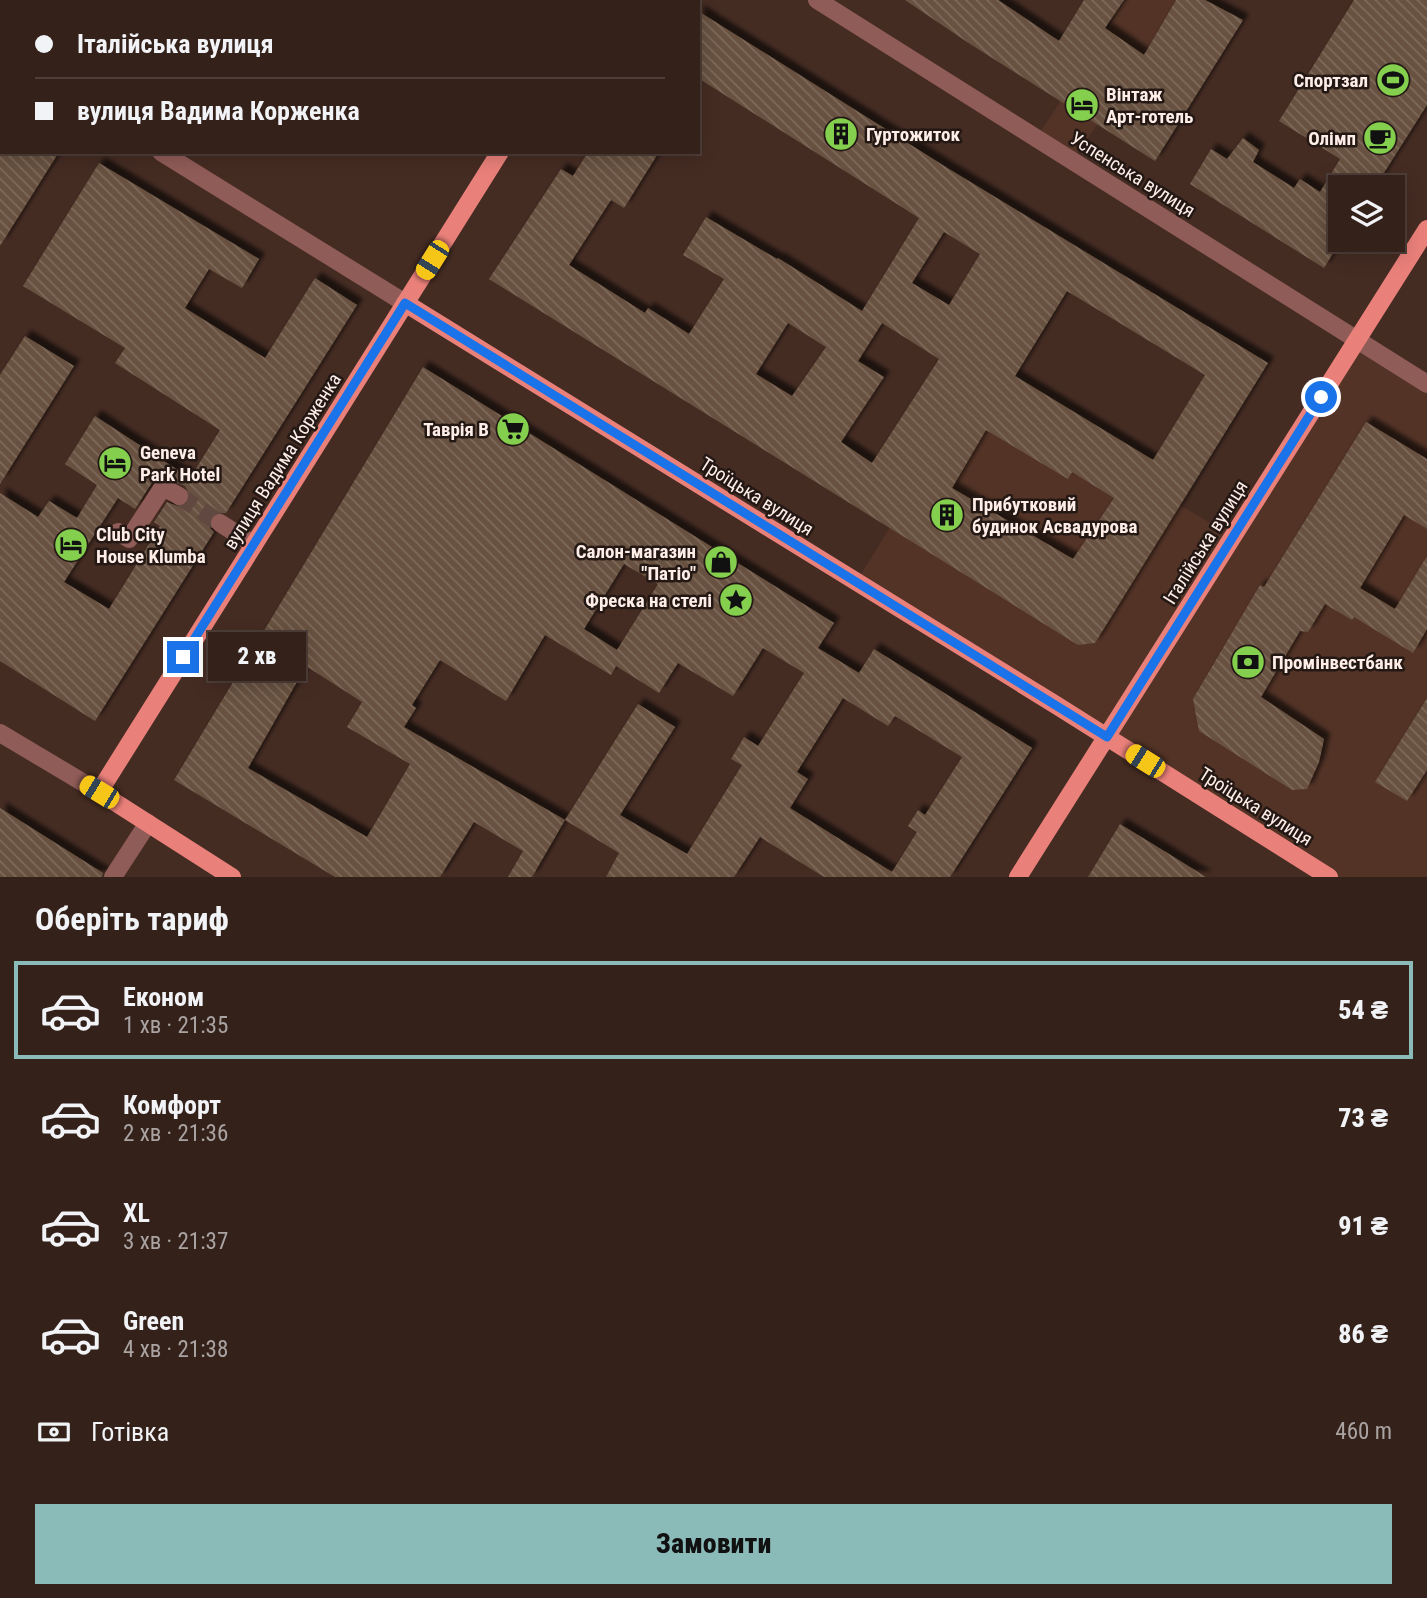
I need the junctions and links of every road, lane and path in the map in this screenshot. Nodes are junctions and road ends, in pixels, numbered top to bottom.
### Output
1 (817, 0) edge
2 (164, 154) edge
3 (499, 154) edge
4 (1427, 229) edge
5 (405, 303) junction
6 (1357, 341) junction
7 (1427, 384) edge
8 (178, 496) dead end
9 (220, 523) tunnel mouth
10 (118, 531) dead end
11 (254, 545) junction
12 (0, 733) edge
13 (1107, 737) junction
14 (99, 792) junction
15 (148, 823) junction
16 (113, 877) edge
17 (232, 877) edge
18 (1018, 877) edge
19 (1329, 877) edge

1 - 6 street, Успенська вулиця
2 - 5 street, Троїцька вулиця
3 - 5 main road, вулиця Вадима Корженка
4 - 6 main road, Італійська вулиця
5 - 11 main road, вулиця Вадима Корженка
5 - 13 main road, Троїцька вулиця
6 - 7 street, Успенська вулиця
6 - 13 main road, Італійська вулиця
8 - 10 street
9 - 11 street
11 - 14 main road, вулиця Вадима Корженка
12 - 14 street
13 - 18 main road, Італійська вулиця
13 - 19 main road, Троїцька вулиця
14 - 15 main road
15 - 16 street
15 - 17 main road

